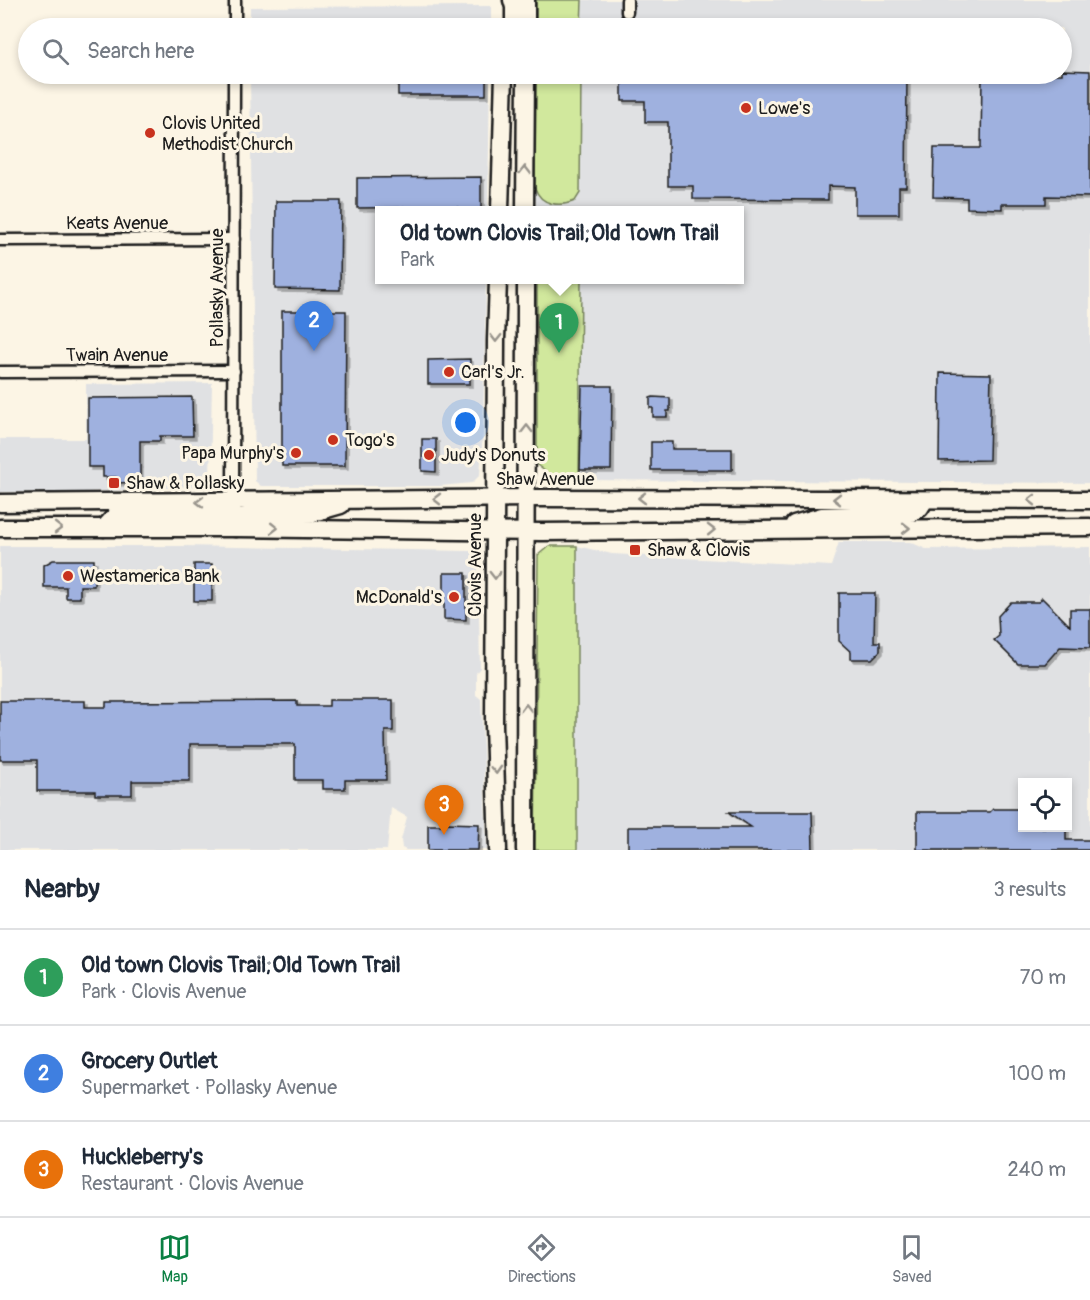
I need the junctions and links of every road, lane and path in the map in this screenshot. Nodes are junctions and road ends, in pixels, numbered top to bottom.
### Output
1 (235, 0) edge
2 (505, 0) edge
3 (512, 0) edge
4 (526, 0) edge
5 (627, 0) edge
6 (627, 12) dead end
7 (235, 18) edge
8 (505, 18) edge
9 (514, 18) edge
10 (526, 18) edge
11 (234, 84) edge
12 (504, 84) edge
13 (517, 84) edge
14 (526, 84) edge
15 (525, 129) junction
16 (501, 206) edge
17 (525, 206) edge
18 (234, 239) junction
19 (0, 240) edge
20 (498, 284) edge
21 (526, 284) edge
22 (234, 371) junction
23 (0, 372) edge
24 (362, 498) junction
25 (495, 498) junction
26 (527, 498) junction
27 (925, 500) junction
28 (1090, 500) edge
29 (233, 502) junction
30 (0, 503) edge
31 (1090, 527) edge
32 (0, 528) edge
33 (104, 528) junction
34 (235, 528) junction
35 (776, 529) junction
36 (495, 531) junction
37 (526, 532) junction
38 (498, 850) edge
39 (525, 850) edge

1 - 7 street
2 - 8 main road
3 - 9 main road
4 - 10 main road
5 - 6 street
11 - 18 street, Pollasky Avenue
12 - 16 main road
13 - 15 main road
14 - 15 main road
17 -> 15 main road
18 - 19 street, Keats Avenue
18 - 22 street, Pollasky Avenue
20 -> 25 main road, Clovis Avenue
26 -> 21 main road
22 - 23 street, Twain Avenue
22 - 29 street, Pollasky Avenue
25 -> 24 main road, Shaw Avenue
24 - 29 main road, Shaw Avenue
24 - 34 main road
25 - 26 main road, Shaw Avenue
25 - 36 main road, Clovis Avenue
27 -> 26 main road, Shaw Avenue
26 - 37 main road
28 -> 27 main road, Shaw Avenue
27 - 35 main road
29 -> 30 main road, Shaw Avenue
29 - 33 main road
35 -> 31 main road
32 -> 33 main road
33 - 34 main road
34 -> 36 main road
37 -> 35 main road
36 - 37 main road
36 -> 38 main road, Clovis Avenue
39 -> 37 main road

